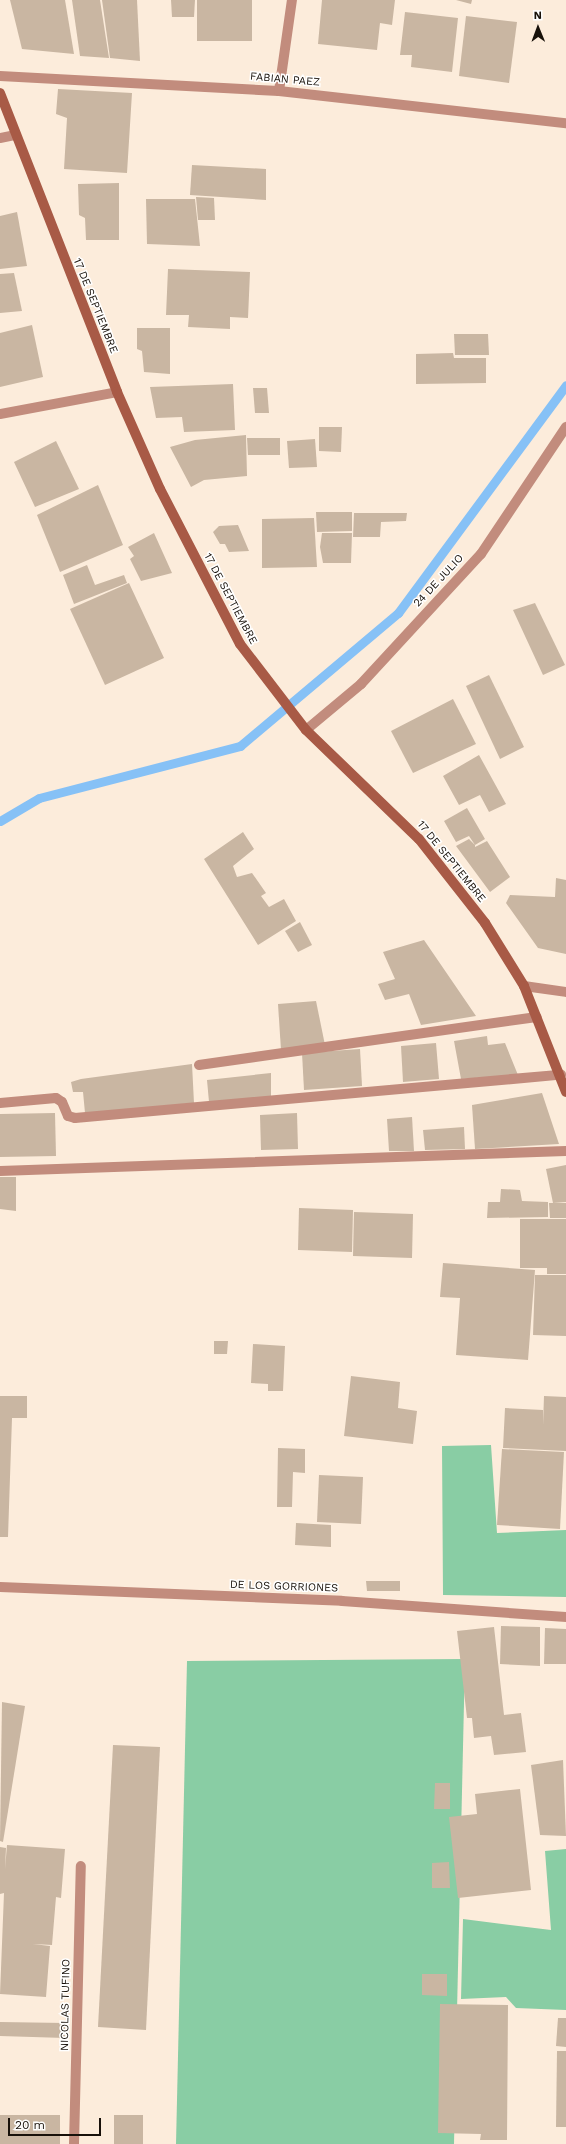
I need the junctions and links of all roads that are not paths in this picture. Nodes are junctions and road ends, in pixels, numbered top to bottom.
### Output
1 (292, 0) edge
2 (0, 76) edge
3 (280, 91) junction
4 (0, 93) edge
5 (566, 123) edge
6 (16, 135) junction
7 (0, 138) edge
8 (117, 392) junction
9 (0, 414) edge
10 (566, 428) edge
11 (306, 730) junction
12 (524, 986) junction
13 (566, 992) edge
14 (537, 1017) junction
15 (199, 1065) dead end
16 (561, 1075) junction
17 (566, 1092) edge
18 (0, 1104) edge
19 (566, 1151) edge
20 (0, 1171) edge
21 (0, 1587) edge
22 (566, 1617) edge
23 (81, 1866) dead end
24 (74, 2144) edge

1 - 3 street
2 - 3 street, FABIAN PAEZ
3 - 5 street, FABIAN PAEZ
4 - 6 street, 17 DE SEPTIEMBRE
6 - 7 street
6 - 8 street, 17 DE SEPTIEMBRE
8 - 9 street
8 - 11 street, 17 DE SEPTIEMBRE
10 - 11 street, 24 DE JULIO
11 - 12 street, 17 DE SEPTIEMBRE
12 - 13 street
12 - 14 street, 17 DE SEPTIEMBRE
14 - 15 street
14 - 16 street, 17 DE SEPTIEMBRE
16 - 17 street, 17 DE SEPTIEMBRE
16 - 18 street
19 - 20 street
21 - 22 street, DE LOS GORRIONES
23 - 24 street, NICOLAS TUFINO

